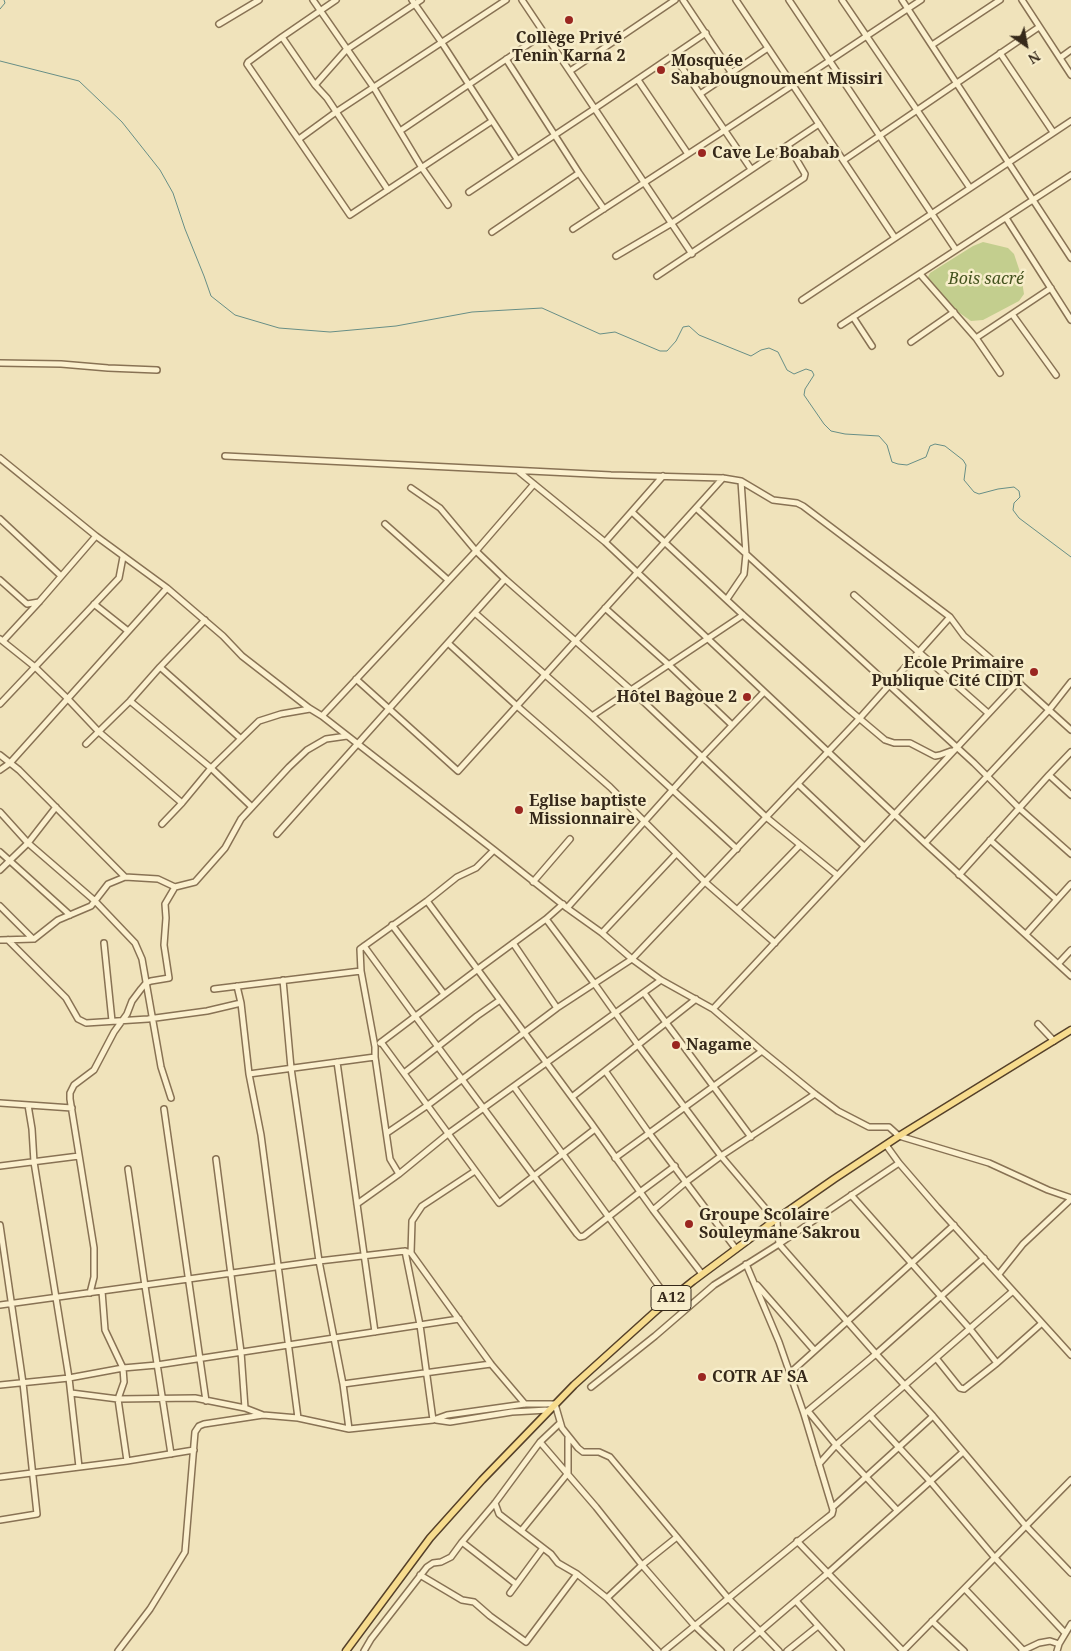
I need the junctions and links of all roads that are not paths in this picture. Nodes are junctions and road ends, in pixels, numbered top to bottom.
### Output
1 (259, 0) edge
2 (313, 0) edge
3 (336, 0) edge
4 (421, 0) edge
5 (506, 0) edge
6 (522, 0) edge
7 (675, 0) edge
8 (683, 0) edge
9 (736, 0) edge
10 (789, 0) edge
11 (842, 0) edge
12 (902, 0) edge
13 (921, 0) edge
14 (1000, 0) edge
15 (1022, 0) edge
16 (414, 2) edge
17 (908, 9) junction
18 (320, 10) junction
19 (219, 24) dead end
20 (1039, 27) junction
21 (544, 33) junction
22 (706, 33) junction
23 (867, 36) junction
24 (282, 37) junction
25 (442, 43) junction
26 (932, 45) junction
27 (768, 48) junction
28 (346, 50) junction
29 (1071, 50) edge
30 (1000, 53) junction
31 (674, 56) junction
32 (1060, 58) junction
33 (506, 59) junction
34 (830, 61) junction
35 (570, 71) junction
36 (731, 72) junction
37 (1071, 75) edge
38 (638, 80) junction
39 (957, 83) junction
40 (468, 84) junction
41 (315, 85) junction
42 (794, 85) junction
43 (374, 88) junction
44 (700, 94) junction
45 (594, 109) junction
46 (916, 110) junction
47 (336, 112) junction
48 (492, 121) junction
49 (1071, 121) edge
50 (819, 124) junction
51 (725, 130) junction
52 (400, 131) junction
53 (1053, 132) junction
54 (555, 134) junction
55 (879, 136) junction
56 (299, 139) junction
57 (788, 145) junction
58 (688, 154) junction
59 (517, 159) junction
60 (844, 160) junction
61 (1009, 162) junction
62 (422, 168) junction
63 (751, 169) junction
64 (579, 173) junction
65 (1071, 175) edge
66 (644, 182) junction
67 (970, 188) junction
68 (388, 190) junction
69 (469, 192) dead end
70 (1034, 200) junction
71 (448, 204) dead end
72 (604, 209) junction
73 (932, 213) junction
74 (1006, 218) junction
75 (672, 223) junction
76 (573, 229) dead end
77 (492, 232) dead end
78 (895, 238) junction
79 (956, 250) junction
80 (692, 254) junction
81 (616, 256) dead end
82 (1071, 258) edge
83 (920, 274) junction
84 (657, 276) dead end
85 (1050, 288) junction
86 (802, 300) dead end
87 (954, 312) junction
88 (1012, 314) junction
89 (853, 317) junction
90 (1071, 320) edge
91 (841, 325) dead end
92 (976, 338) junction
93 (911, 342) dead end
94 (872, 346) dead end
95 (0, 363) edge
96 (157, 370) dead end
97 (1000, 373) dead end
98 (1056, 375) dead end
99 (225, 456) dead end
100 (0, 458) edge
101 (517, 470) junction
102 (663, 476) junction
103 (723, 478) junction
104 (741, 480) junction
105 (534, 484) junction
106 (411, 488) dead end
107 (696, 508) junction
108 (632, 512) junction
109 (0, 519) edge
110 (385, 524) dead end
111 (96, 536) junction
112 (605, 542) junction
113 (665, 542) junction
114 (476, 551) junction
115 (746, 554) junction
116 (123, 556) junction
117 (636, 573) junction
118 (60, 575) junction
119 (505, 579) junction
120 (0, 580) edge
121 (448, 580) junction
122 (167, 588) junction
123 (854, 595) dead end
124 (727, 599) junction
125 (39, 602) junction
126 (94, 604) junction
127 (606, 608) junction
128 (475, 613) junction
129 (743, 615) junction
130 (950, 617) junction
131 (205, 620) junction
132 (128, 631) junction
133 (707, 639) junction
134 (1, 640) edge
135 (575, 641) junction
136 (448, 643) junction
137 (919, 653) junction
138 (668, 664) junction
139 (35, 667) junction
140 (160, 667) junction
141 (545, 674) junction
142 (356, 679) junction
143 (1018, 682) junction
144 (1071, 682) edge
145 (890, 686) junction
146 (630, 690) junction
147 (764, 692) junction
148 (67, 698) junction
149 (130, 701) junction
150 (0, 704) edge
151 (517, 706) junction
152 (310, 709) junction
153 (389, 709) junction
154 (1049, 710) junction
155 (988, 714) junction
156 (322, 716) junction
157 (592, 716) junction
158 (860, 719) junction
159 (732, 725) junction
160 (1071, 730) edge
161 (99, 732) junction
162 (347, 736) junction
163 (240, 738) junction
164 (86, 744) dead end
165 (358, 744) junction
166 (955, 749) junction
167 (828, 752) junction
168 (1071, 752) edge
169 (0, 755) edge
170 (702, 757) junction
171 (10, 763) junction
172 (211, 768) junction
173 (0, 770) edge
174 (1049, 775) junction
175 (987, 776) junction
176 (798, 784) junction
177 (673, 791) junction
178 (1071, 795) edge
179 (182, 803) junction
180 (252, 806) junction
181 (56, 808) junction
182 (1019, 808) junction
183 (0, 812) edge
184 (894, 814) junction
185 (766, 817) junction
186 (645, 822) junction
187 (162, 824) dead end
188 (277, 834) dead end
189 (570, 839) dead end
190 (990, 840) junction
191 (28, 843) junction
192 (925, 843) junction
193 (800, 845) junction
194 (864, 846) junction
195 (737, 849) junction
196 (494, 850) junction
197 (0, 852) edge
198 (676, 854) junction
199 (1071, 854) edge
200 (10, 861) junction
201 (0, 870) edge
202 (838, 875) junction
203 (959, 875) junction
204 (124, 877) junction
205 (534, 882) junction
206 (706, 882) junction
207 (1071, 884) edge
208 (175, 887) junction
209 (1056, 899) junction
210 (95, 901) junction
211 (427, 901) junction
212 (0, 906) edge
213 (565, 906) junction
214 (737, 910) junction
215 (70, 915) junction
216 (546, 919) junction
217 (392, 925) junction
218 (602, 933) junction
219 (1026, 934) junction
220 (34, 939) junction
221 (0, 940) edge
222 (8, 940) junction
223 (775, 942) junction
224 (104, 943) dead end
225 (513, 943) junction
226 (364, 946) junction
227 (1071, 950) edge
228 (632, 959) junction
229 (1058, 964) junction
230 (478, 969) junction
231 (361, 971) junction
232 (1071, 976) edge
233 (282, 980) junction
234 (661, 980) junction
235 (594, 983) junction
236 (146, 984) junction
237 (237, 986) junction
238 (214, 989) dead end
239 (644, 992) junction
240 (444, 994) junction
241 (500, 1000) junction
242 (696, 1000) junction
243 (241, 1003) junction
244 (557, 1008) junction
245 (713, 1009) junction
246 (615, 1013) junction
247 (414, 1016) junction
248 (152, 1019) junction
249 (123, 1020) junction
250 (112, 1021) junction
251 (667, 1023) junction
252 (1038, 1024) dead end
253 (1071, 1030) edge
254 (524, 1033) junction
255 (1054, 1041) junction
256 (381, 1042) junction
257 (638, 1045) junction
258 (375, 1047) junction
259 (438, 1047) junction
260 (762, 1051) junction
261 (375, 1057) junction
262 (337, 1062) junction
263 (547, 1063) junction
264 (291, 1068) junction
265 (606, 1072) junction
266 (404, 1073) junction
267 (249, 1074) junction
268 (462, 1079) junction
269 (713, 1086) junction
270 (514, 1087) junction
271 (815, 1094) junction
272 (171, 1098) dead end
273 (572, 1098) junction
274 (0, 1103) edge
275 (28, 1105) junction
276 (428, 1105) junction
277 (685, 1107) junction
278 (72, 1108) junction
279 (483, 1108) junction
280 (164, 1109) dead end
281 (595, 1128) junction
282 (387, 1133) junction
283 (449, 1133) junction
284 (649, 1133) junction
285 (899, 1136) junction
286 (751, 1137) junction
287 (886, 1145) junction
288 (563, 1155) junction
289 (79, 1156) junction
290 (721, 1156) junction
291 (615, 1158) junction
292 (216, 1159) dead end
293 (34, 1162) junction
294 (899, 1163) junction
295 (0, 1166) edge
296 (675, 1166) junction
297 (128, 1170) dead end
298 (475, 1171) junction
299 (399, 1174) junction
300 (534, 1177) junction
301 (686, 1182) junction
302 (640, 1192) junction
303 (851, 1195) junction
304 (1071, 1198) edge
305 (357, 1204) junction
306 (653, 1210) junction
307 (608, 1217) junction
308 (775, 1220) junction
309 (0, 1225) edge
310 (954, 1225) junction
311 (1, 1237) edge
312 (779, 1244) junction
313 (736, 1248) junction
314 (404, 1251) junction
315 (411, 1253) junction
316 (364, 1256) junction
317 (984, 1258) junction
318 (319, 1261) junction
319 (911, 1263) junction
320 (746, 1264) junction
321 (278, 1267) junction
322 (231, 1273) junction
323 (702, 1274) junction
324 (999, 1274) junction
325 (189, 1280) junction
326 (753, 1281) junction
327 (145, 1286) junction
328 (102, 1291) junction
329 (1013, 1291) junction
330 (90, 1293) junction
331 (57, 1297) junction
332 (940, 1297) junction
333 (669, 1300) junction
334 (11, 1304) junction
335 (0, 1305) edge
336 (459, 1320) junction
337 (846, 1321) junction
338 (1042, 1323) junction
339 (420, 1325) junction
340 (970, 1329) junction
341 (375, 1332) junction
342 (334, 1338) junction
343 (289, 1345) junction
344 (814, 1350) junction
345 (241, 1352) junction
346 (876, 1354) junction
347 (1071, 1355) edge
348 (200, 1358) junction
349 (936, 1358) junction
350 (997, 1363) junction
351 (491, 1364) junction
352 (157, 1365) junction
353 (123, 1368) junction
354 (427, 1372) junction
355 (790, 1373) junction
356 (69, 1378) junction
357 (23, 1383) junction
358 (343, 1384) junction
359 (904, 1384) junction
360 (0, 1385) edge
361 (590, 1387) dead end
362 (71, 1393) junction
363 (118, 1399) junction
364 (163, 1400) junction
365 (206, 1400) junction
366 (525, 1404) junction
367 (555, 1404) junction
368 (245, 1408) junction
369 (548, 1410) junction
370 (806, 1413) junction
371 (263, 1415) junction
372 (870, 1416) junction
373 (933, 1416) junction
374 (298, 1418) junction
375 (433, 1420) junction
376 (559, 1424) junction
377 (349, 1429) junction
378 (568, 1437) junction
379 (540, 1442) junction
380 (836, 1445) junction
381 (899, 1447) junction
382 (194, 1450) junction
383 (963, 1452) junction
384 (172, 1454) junction
385 (127, 1461) junction
386 (819, 1464) junction
387 (79, 1467) junction
388 (33, 1473) junction
389 (568, 1473) junction
390 (0, 1477) edge
391 (866, 1477) junction
392 (1071, 1480) edge
393 (930, 1481) junction
394 (495, 1503) junction
395 (833, 1507) junction
396 (897, 1510) junction
397 (0, 1520) edge
398 (1026, 1526) junction
399 (521, 1531) junction
400 (678, 1537) junction
401 (797, 1541) junction
402 (462, 1542) junction
403 (543, 1548) junction
404 (995, 1558) junction
405 (642, 1565) junction
406 (828, 1573) junction
407 (1071, 1573) edge
408 (577, 1574) junction
409 (420, 1575) junction
410 (516, 1584) junction
411 (965, 1588) junction
412 (510, 1593) dead end
413 (607, 1598) junction
414 (728, 1598) junction
415 (796, 1601) junction
416 (932, 1621) junction
417 (1071, 1624) edge
418 (694, 1625) junction
419 (818, 1626) junction
420 (760, 1631) junction
421 (1065, 1633) junction
422 (1059, 1644) junction
423 (118, 1651) edge
424 (346, 1651) edge
425 (364, 1651) edge
426 (658, 1651) edge
427 (664, 1651) edge
428 (721, 1651) edge
429 (738, 1651) edge
430 (779, 1651) edge
431 (787, 1651) edge
432 (841, 1651) edge
433 (903, 1651) edge
434 (964, 1651) edge
435 (1022, 1651) edge
436 (1057, 1651) edge

1 - 19 street
2 - 18 street
3 - 18 street
4 - 16 street
5 - 25 street
6 - 21 street
7 - 35 street
8 - 22 street
9 - 27 street
10 - 34 street
11 - 23 street
12 - 17 street
13 - 17 street
14 - 26 street
15 - 20 street
16 - 25 street
16 - 28 street
17 - 23 street
17 - 26 street
18 - 24 street
18 - 28 street
20 - 30 street
20 - 32 street
21 - 33 street
21 - 35 street
22 - 31 street
22 - 36 street
23 - 34 street
23 - 46 street
24 - 41 street
24 - 56 street
25 - 40 street
25 - 43 street
26 - 39 street
27 - 36 street
27 - 42 street
28 - 41 street
28 - 43 street
29 - 32 street
30 - 39 street
30 - 53 street
31 - 38 street
31 - 44 street
32 - 37 street
33 - 40 street
33 - 54 street
34 - 42 street
34 - 55 street
35 - 45 street
36 - 44 street
38 - 45 street
38 - 58 street
39 - 46 street
39 - 61 street
40 - 48 street
40 - 52 street
41 - 47 street
42 - 50 street
42 - 51 street
43 - 47 street
43 - 52 street
44 - 51 street
45 - 54 street
45 - 66 street
46 - 55 street
46 - 67 street
47 - 56 street
47 - 68 street
48 - 59 street
48 - 62 street
49 - 53 street
50 - 57 street
50 - 60 street
51 - 58 street
51 - 63 street
52 - 62 street
53 - 61 street
54 - 59 street
54 - 64 street
55 - 60 street
55 - 73 street
56 - 68 street
57 - 63 street
57 - 80 street
58 - 66 street
59 - 69 street
60 - 78 street
61 - 67 street
61 - 70 street
62 - 68 street
62 - 71 street
63 - 75 street
64 - 72 street
64 - 77 street
65 - 70 street
66 - 72 street
66 - 75 street
67 - 73 street
70 - 74 street
70 - 82 street
72 - 76 street
73 - 78 street
73 - 79 street
74 - 79 street
74 - 85 street
75 - 80 street
75 - 81 street
78 - 86 street
79 - 83 street
80 - 84 street
83 - 87 street
83 - 89 street
85 - 88 street
85 - 90 street
87 - 92 street
87 - 93 street
88 - 92 street
88 - 98 street
89 - 91 street
89 - 94 street
92 - 97 street
95 - 96 street
99 - 101 street
100 - 111 street
101 - 102 street
101 - 105 street
102 - 103 street
102 - 108 street
103 - 104 street
103 - 107 street
104 - 115 street
104 - 130 street
105 - 112 street
105 - 114 street
106 - 114 street
107 - 113 street
107 - 115 street
108 - 112 street
108 - 113 street
109 - 118 street
110 - 121 street
111 - 116 street
111 - 118 street
112 - 117 street
113 - 117 street
113 - 124 street
114 - 119 street
114 - 121 street
115 - 124 street
115 - 145 street
116 - 122 street
116 - 126 street
117 - 127 street
117 - 133 street
118 - 125 street
119 - 128 street
119 - 135 street
120 - 125 street
121 - 142 street
122 - 131 street
122 - 132 street
123 - 137 street
124 - 129 street
125 - 134 street
126 - 132 street
126 - 139 street
127 - 135 street
127 - 138 street
128 - 136 street
128 - 141 street
129 - 133 street
129 - 158 street
130 - 137 street
130 - 143 street
131 - 140 street
131 - 152 street
132 - 148 street
133 - 138 street
133 - 147 street
134 - 139 street
135 - 141 street
135 - 146 street
136 - 151 street
136 - 153 street
137 - 145 street
137 - 155 street
138 - 146 street
138 - 159 street
139 - 148 street
139 - 150 street
140 - 149 street
140 - 163 street
141 - 151 street
141 - 157 street
142 - 153 street
142 - 156 street
143 - 154 street
143 - 155 street
144 - 154 street
145 - 158 street
145 - 166 street
146 - 157 street
146 - 170 street
147 - 159 street
147 - 167 street
148 - 161 street
148 - 171 street
149 - 161 street
149 - 172 street
151 - 153 street
151 - 186 street
152 - 156 street
152 - 163 street
153 - 165 street
154 - 160 street
154 - 175 street
155 - 166 street
156 - 162 street
157 - 177 street
158 - 166 street
158 - 167 street
159 - 170 street
161 - 164 street
161 - 179 street
162 - 165 street
162 - 180 street
163 - 172 street
165 - 188 street
165 - 196 street
166 - 175 street
166 - 184 street
167 - 176 street
167 - 184 street
168 - 174 street
169 - 171 street
170 - 177 street
170 - 185 street
171 - 173 street
171 - 181 street
172 - 179 street
172 - 180 street
174 - 178 street
174 - 182 street
175 - 182 street
175 - 192 street
176 - 185 street
176 - 194 street
177 - 186 street
177 - 195 street
179 - 187 street
180 - 208 street
181 - 191 street
181 - 204 street
182 - 190 street
182 - 199 street
183 - 191 street
184 - 192 street
184 - 194 street
185 - 193 street
185 - 195 street
186 - 198 street
186 - 213 street
189 - 205 street
190 - 203 street
190 - 209 street
191 - 200 street
191 - 210 street
192 - 203 street
193 - 202 street
193 - 214 street
194 - 202 street
195 - 206 street
196 - 205 street
196 - 211 street
197 - 200 street
198 - 206 street
198 - 218 street
200 - 201 street
200 - 215 street
202 - 223 street
203 - 219 street
204 - 208 street
204 - 210 street
205 - 213 street
206 - 214 street
206 - 228 street
207 - 209 street
208 - 236 street
209 - 219 street
210 - 215 street
210 - 236 street
211 - 217 street
211 - 230 street
212 - 220 street
213 - 216 street
213 - 218 street
214 - 223 street
215 - 220 street
216 - 225 street
216 - 235 street
217 - 226 street
217 - 240 street
218 - 228 street
219 - 229 street
220 - 222 street
221 - 222 street
222 - 250 street
223 - 245 street
224 - 250 street
225 - 230 street
225 - 244 street
226 - 231 street
226 - 247 street
227 - 229 street
228 - 234 street
228 - 235 street
229 - 232 street
230 - 240 street
230 - 241 street
231 - 233 street
231 - 258 street
233 - 237 street
233 - 264 street
234 - 239 street
234 - 242 street
235 - 244 street
235 - 246 street
236 - 248 street
236 - 249 street
237 - 238 street
237 - 243 street
239 - 246 street
239 - 251 street
240 - 247 street
241 - 254 street
241 - 259 street
242 - 245 street
242 - 251 street
243 - 248 street
243 - 267 street
244 - 254 street
245 - 260 street
246 - 257 street
246 - 263 street
247 - 256 street
247 - 259 street
248 - 249 street
248 - 272 street
249 - 250 street
249 - 278 street
251 - 257 street
251 - 269 street
252 - 255 street
253 - 255 main road, A12
254 - 263 street
254 - 268 street
255 - 285 main road, A12
256 - 258 street
256 - 266 street
257 - 265 street
257 - 277 street
258 - 261 street
259 - 266 street
259 - 268 street
260 - 269 street
260 - 271 street
261 - 262 street
261 - 282 street
262 - 264 street
262 - 305 street
263 - 270 street
263 - 273 street
264 - 267 street
264 - 318 street
265 - 273 street
265 - 284 street
266 - 276 street
267 - 321 street
268 - 276 street
268 - 279 street
269 - 277 street
269 - 286 street
270 - 279 street
270 - 288 street
271 - 285 street
271 - 286 street
273 - 281 street
274 - 275 street
275 - 278 street
275 - 293 street
276 - 282 street
276 - 283 street
277 - 284 street
277 - 290 street
278 - 289 street
279 - 283 street
279 - 300 street
280 - 325 street
281 - 288 street
281 - 291 street
282 - 299 street
283 - 298 street
283 - 299 street
284 - 291 street
284 - 296 street
285 - 287 main road, A12
285 - 304 street
286 - 290 street
287 - 294 street
287 - 308 main road, A12
288 - 300 street
288 - 307 street
289 - 293 street
289 - 330 street
290 - 301 street
290 - 308 street
291 - 302 street
292 - 322 street
293 - 295 street
293 - 331 street
294 - 303 street
294 - 310 street
296 - 301 street
296 - 302 street
297 - 327 street
298 - 300 street
298 - 315 street
299 - 305 street
300 - 307 street
301 - 306 street
301 - 313 street
302 - 306 street
302 - 307 street
303 - 312 street
303 - 319 street
304 - 324 street
305 - 316 street
306 - 323 street
307 - 333 street
308 - 312 street
308 - 313 main road, A12
309 - 311 street
310 - 317 street
310 - 319 street
311 - 334 street
312 - 320 street
312 - 337 street
313 - 323 main road, A12
314 - 315 street
314 - 316 street
314 - 339 street
315 - 336 street
316 - 318 street
316 - 341 street
317 - 324 street
317 - 332 street
318 - 321 street
318 - 342 street
319 - 332 street
319 - 337 street
320 - 326 street
320 - 361 street
321 - 322 street
321 - 343 street
322 - 325 street
322 - 345 street
323 - 333 main road, A12
324 - 329 street
325 - 327 street
325 - 348 street
326 - 344 street
326 - 355 street
327 - 328 street
327 - 352 street
328 - 330 street
328 - 353 street
329 - 338 street
329 - 340 street
330 - 331 street
331 - 334 street
331 - 356 street
332 - 340 street
332 - 346 street
333 - 367 main road, A12
334 - 335 street
334 - 357 street
336 - 339 street
336 - 351 street
337 - 344 street
337 - 346 street
338 - 347 street
338 - 350 street
339 - 341 street
339 - 354 street
340 - 349 street
340 - 350 street
341 - 342 street
342 - 343 street
342 - 358 street
343 - 345 street
343 - 374 street
344 - 355 street
345 - 348 street
345 - 368 street
346 - 359 street
346 - 370 street
348 - 352 street
348 - 365 street
349 - 350 street
349 - 359 street
351 - 354 street
351 - 366 street
352 - 353 street
352 - 364 street
353 - 356 street
353 - 363 street
354 - 358 street
354 - 375 street
355 - 370 street
356 - 357 street
356 - 362 street
357 - 360 street
357 - 388 street
358 - 377 street
359 - 372 street
359 - 373 street
362 - 363 street
362 - 387 street
363 - 364 street
363 - 385 street
364 - 365 street
364 - 384 street
365 - 368 street
366 - 367 street
366 - 375 street
367 - 369 main road, A12
367 - 376 street
368 - 371 street
369 - 375 street
369 - 424 main road, A12
370 - 380 street
370 - 386 street
371 - 374 street
371 - 382 street
372 - 380 street
372 - 381 street
373 - 381 street
373 - 383 street
374 - 377 street
375 - 377 street
376 - 378 street
376 - 379 street
378 - 389 street
378 - 400 street
379 - 389 street
379 - 394 street
380 - 386 street
380 - 391 street
381 - 391 street
381 - 393 street
382 - 384 street
382 - 423 street
383 - 393 street
383 - 398 street
384 - 385 street
385 - 387 street
386 - 395 street
387 - 388 street
388 - 390 street
388 - 397 street
389 - 399 street
389 - 405 street
391 - 395 street
391 - 396 street
392 - 398 street
393 - 396 street
393 - 404 street
394 - 399 street
394 - 402 street
395 - 401 street
396 - 406 street
398 - 404 street
398 - 407 street
399 - 403 street
400 - 405 street
400 - 414 street
401 - 406 street
401 - 414 street
402 - 409 street
402 - 410 street
403 - 408 street
403 - 410 street
404 - 411 street
404 - 421 street
405 - 413 street
405 - 418 street
406 - 415 street
406 - 433 street
408 - 409 street
408 - 413 street
409 - 425 street
410 - 412 street
411 - 416 street
411 - 435 street
413 - 426 street
414 - 418 street
414 - 420 street
415 - 419 street
415 - 420 street
416 - 433 street
416 - 434 street
417 - 421 street
418 - 427 street
418 - 428 street
419 - 431 street
419 - 432 street
420 - 429 street
420 - 430 street
421 - 422 street
422 - 435 street
422 - 436 street

